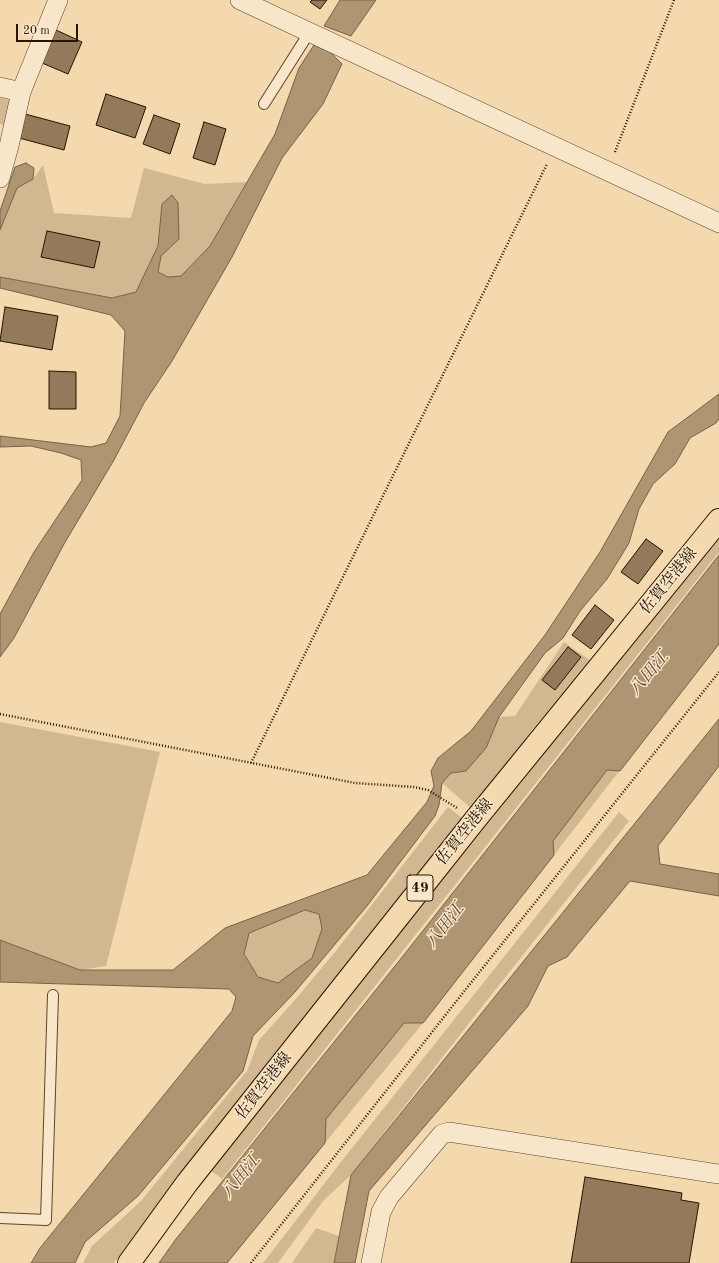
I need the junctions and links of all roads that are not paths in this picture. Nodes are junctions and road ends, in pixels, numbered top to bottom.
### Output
1 (58, 0) edge
2 (240, 0) edge
3 (309, 33) junction
4 (0, 87) edge
5 (21, 92) junction
6 (264, 104) dead end
7 (0, 178) edge
8 (719, 224) edge
9 (719, 520) edge
10 (53, 995) dead end
11 (719, 1174) edge
12 (0, 1218) edge
13 (129, 1263) edge
14 (370, 1263) edge

1 - 5 street
2 - 3 street
3 - 6 lane
3 - 8 street
4 - 5 street
5 - 7 street
9 - 13 main road, 佐賀空港線 / 49
10 - 12 lane
11 - 14 street

